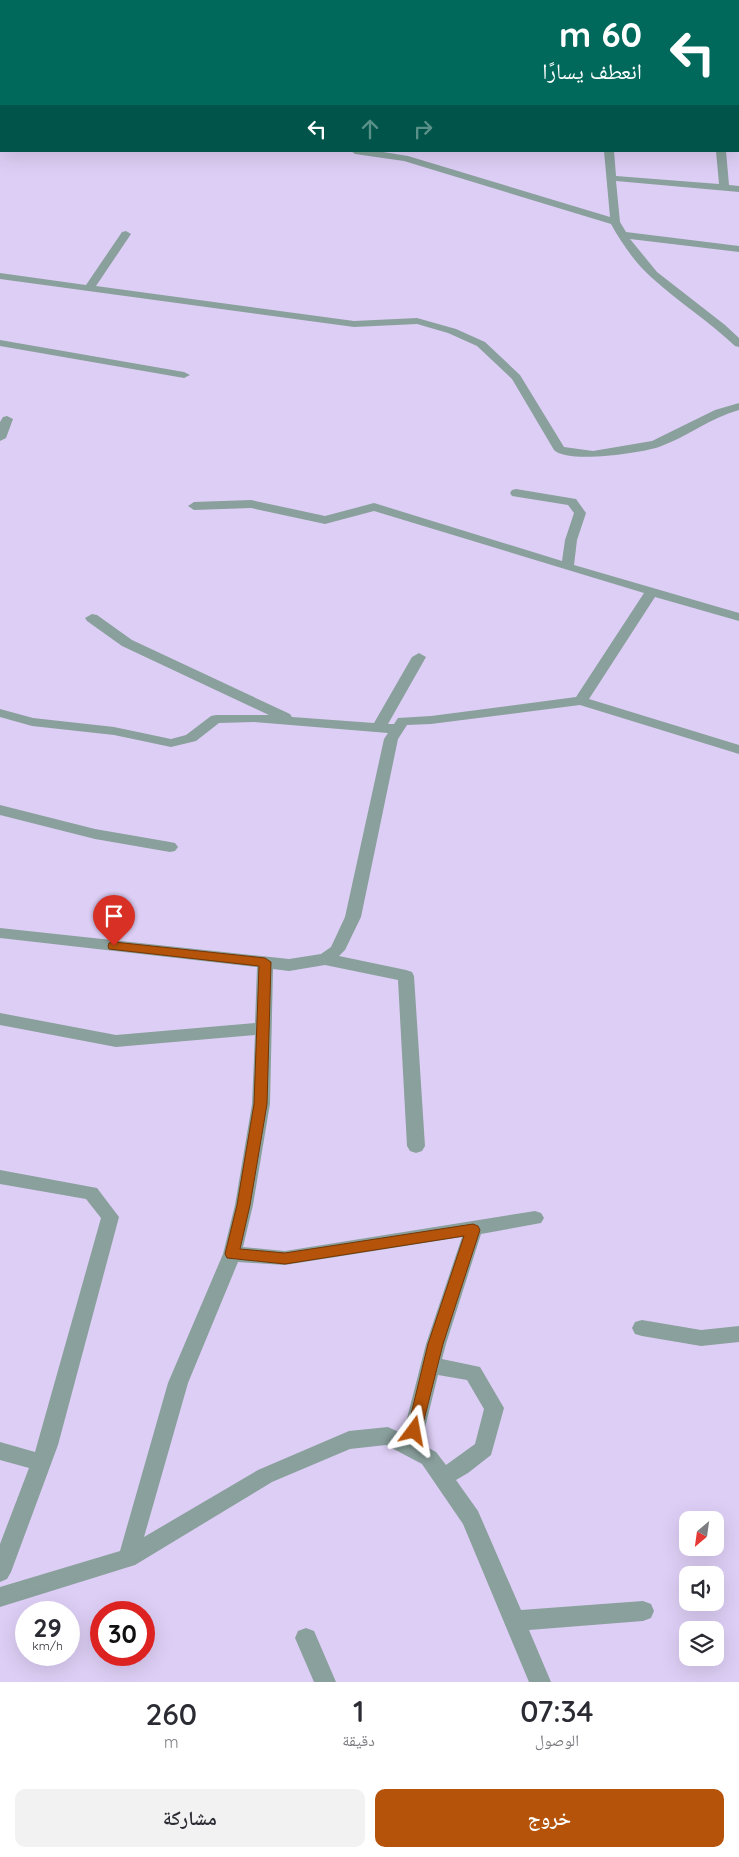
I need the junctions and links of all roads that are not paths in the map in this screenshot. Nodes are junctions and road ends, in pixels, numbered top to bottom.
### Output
1 (368, 152) edge
2 (609, 152) edge
3 (721, 152) edge
4 (407, 155) edge
5 (610, 178) junction
6 (724, 188) junction
7 (739, 190) edge
8 (615, 222) junction
9 (126, 234) dead end
10 (622, 235) junction
11 (739, 249) edge
12 (0, 276) edge
13 (89, 288) junction
14 (0, 343) edge
15 (739, 344) edge
16 (184, 375) dead end
17 (739, 406) edge
18 (7, 419) dead end
19 (0, 438) edge
20 (516, 493) dead end
21 (194, 506) dead end
22 (567, 567) junction
23 (651, 592) junction
24 (739, 617) edge
25 (92, 618) dead end
26 (419, 657) dead end
27 (581, 701) junction
28 (0, 713) edge
29 (293, 721) junction
30 (378, 727) junction
31 (398, 729) junction
32 (739, 750) edge
33 (0, 810) edge
34 (170, 847) dead end
35 (0, 933) edge
36 (325, 959) junction
37 (265, 962) junction
38 (0, 1019) edge
39 (263, 1028) junction
40 (416, 1146) dead end
41 (0, 1177) edge
42 (535, 1218) dead end
43 (473, 1230) junction
44 (232, 1254) junction
45 (642, 1328) dead end
46 (739, 1334) edge
47 (431, 1365) junction
48 (410, 1448) junction
49 (0, 1451) edge
50 (41, 1462) junction
51 (442, 1477) junction
52 (128, 1558) junction
53 (0, 1572) edge
54 (0, 1597) edge
55 (644, 1611) dead end
56 (514, 1621) junction
57 (306, 1638) dead end
58 (325, 1682) edge
59 (540, 1682) edge

1 - 4 street
2 - 5 street
3 - 6 street
4 - 8 street
5 - 6 street
5 - 8 street
6 - 7 street
8 - 10 street
9 - 13 street
10 - 11 street
10 - 15 street
12 - 13 street
13 - 17 street
14 - 16 street
18 - 19 street
20 - 22 street
21 - 22 street
22 - 23 street
23 - 24 street
23 - 27 street
25 - 29 street
26 - 30 street
27 - 31 street
27 - 32 street
28 - 29 street
29 - 30 street
30 - 31 street
31 - 36 street
33 - 34 street
35 - 37 street
36 - 37 street
36 - 40 street
37 - 39 street
38 - 39 street
39 - 44 street
41 - 50 street
42 - 43 street
43 - 44 street
43 - 47 street
44 - 52 street
45 - 46 street
47 - 48 street
47 - 51 street
48 - 51 street
48 - 52 street
49 - 50 street
50 - 53 street
51 - 56 street
52 - 54 street
55 - 56 street
56 - 59 street
57 - 58 street

